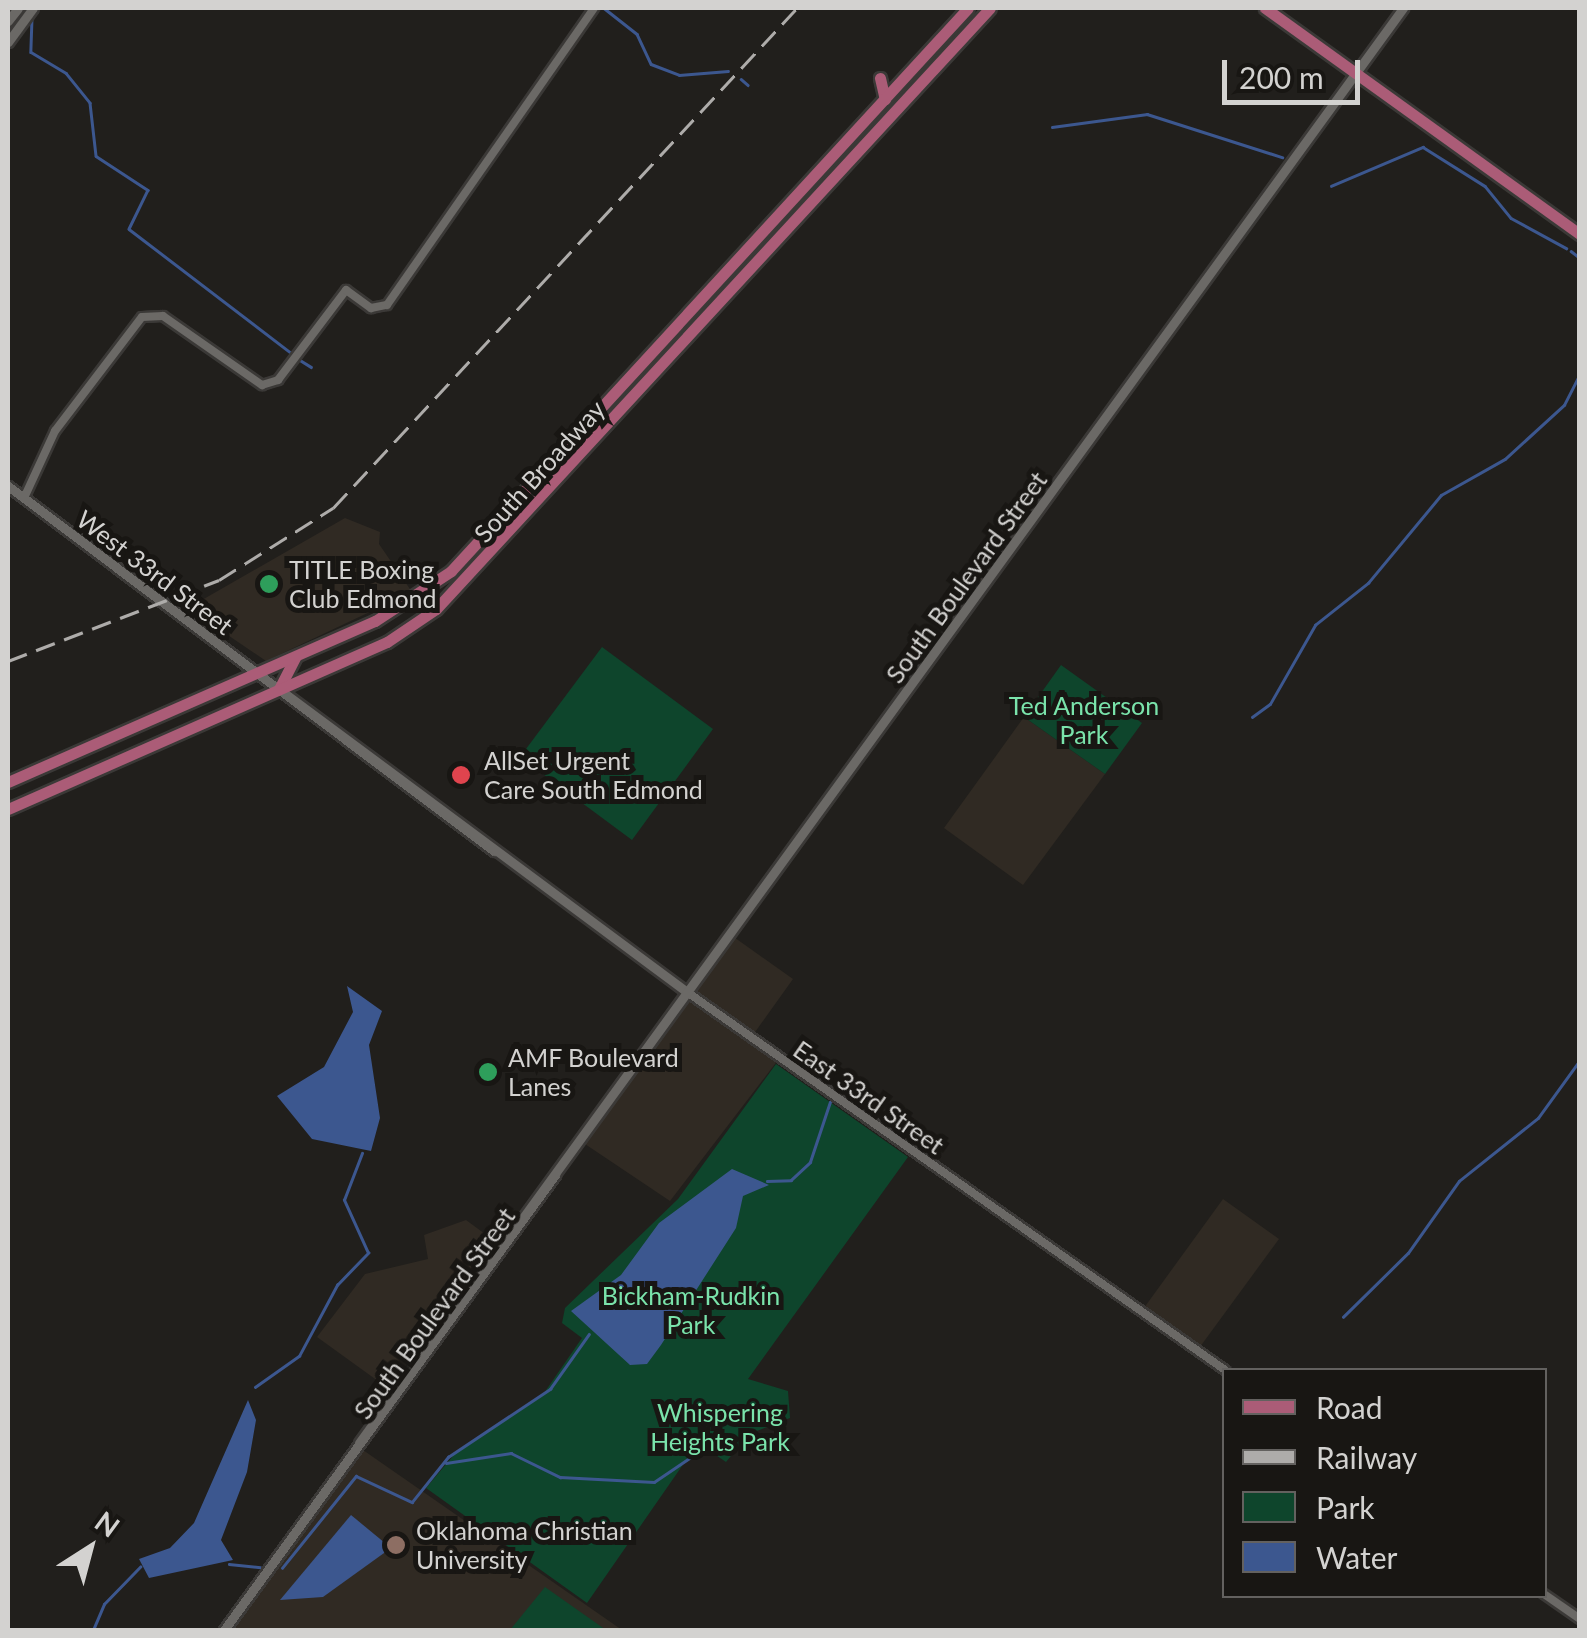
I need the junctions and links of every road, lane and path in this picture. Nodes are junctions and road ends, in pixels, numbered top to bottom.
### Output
1 (18, 8) edge
2 (33, 8) edge
3 (594, 8) edge
4 (968, 8) edge
5 (990, 8) edge
6 (1265, 8) edge
7 (1403, 8) edge
8 (8, 21) edge
9 (938, 40) junction
10 (8, 42) edge
11 (1355, 73) junction
12 (927, 76) junction
13 (1580, 234) edge
14 (757, 240) junction
15 (723, 278) junction
16 (738, 285) junction
17 (710, 316) junction
18 (644, 364) junction
19 (656, 375) junction
20 (8, 486) edge
21 (24, 498) junction
22 (295, 656) junction
23 (259, 674) junction
24 (280, 689) junction
25 (248, 702) junction
26 (52, 762) junction
27 (8, 782) edge
28 (62, 786) junction
29 (8, 809) edge
30 (686, 992) junction
31 (1222, 1368) edge
32 (1547, 1596) edge
33 (1580, 1619) edge
34 (224, 1630) edge

1 - 8 main road
2 - 10 main road
3 - 21 street
4 - 9 main road
5 - 12 main road, South Broadway
6 - 11 main road
7 - 11 main road, South Boulevard Street
9 - 12 main road
9 - 14 main road, South Broadway
11 - 13 main road
11 - 30 main road, South Boulevard Street
12 - 16 main road, South Broadway
14 - 15 main road, South Broadway
14 - 16 main road
15 - 17 main road
15 - 18 main road, South Broadway
16 - 17 main road, South Broadway
17 - 19 main road, South Broadway
18 - 19 main road
18 - 22 main road, South Broadway
19 - 24 main road, South Broadway
20 - 21 main road, West 33rd Street
21 - 23 main road, West 33rd Street
22 - 23 main road, South Broadway
22 - 24 main road
23 - 24 main road, West 33rd Street
23 - 25 main road
23 - 26 main road, South Broadway
24 - 25 main road, South Broadway
24 - 30 main road, East 33rd Street
25 - 28 main road, South Broadway
26 - 27 main road, South Broadway
26 - 28 main road
28 - 29 main road, South Broadway
30 - 31 street, East 33rd Street
30 - 34 main road, South Boulevard Street
32 - 33 street

